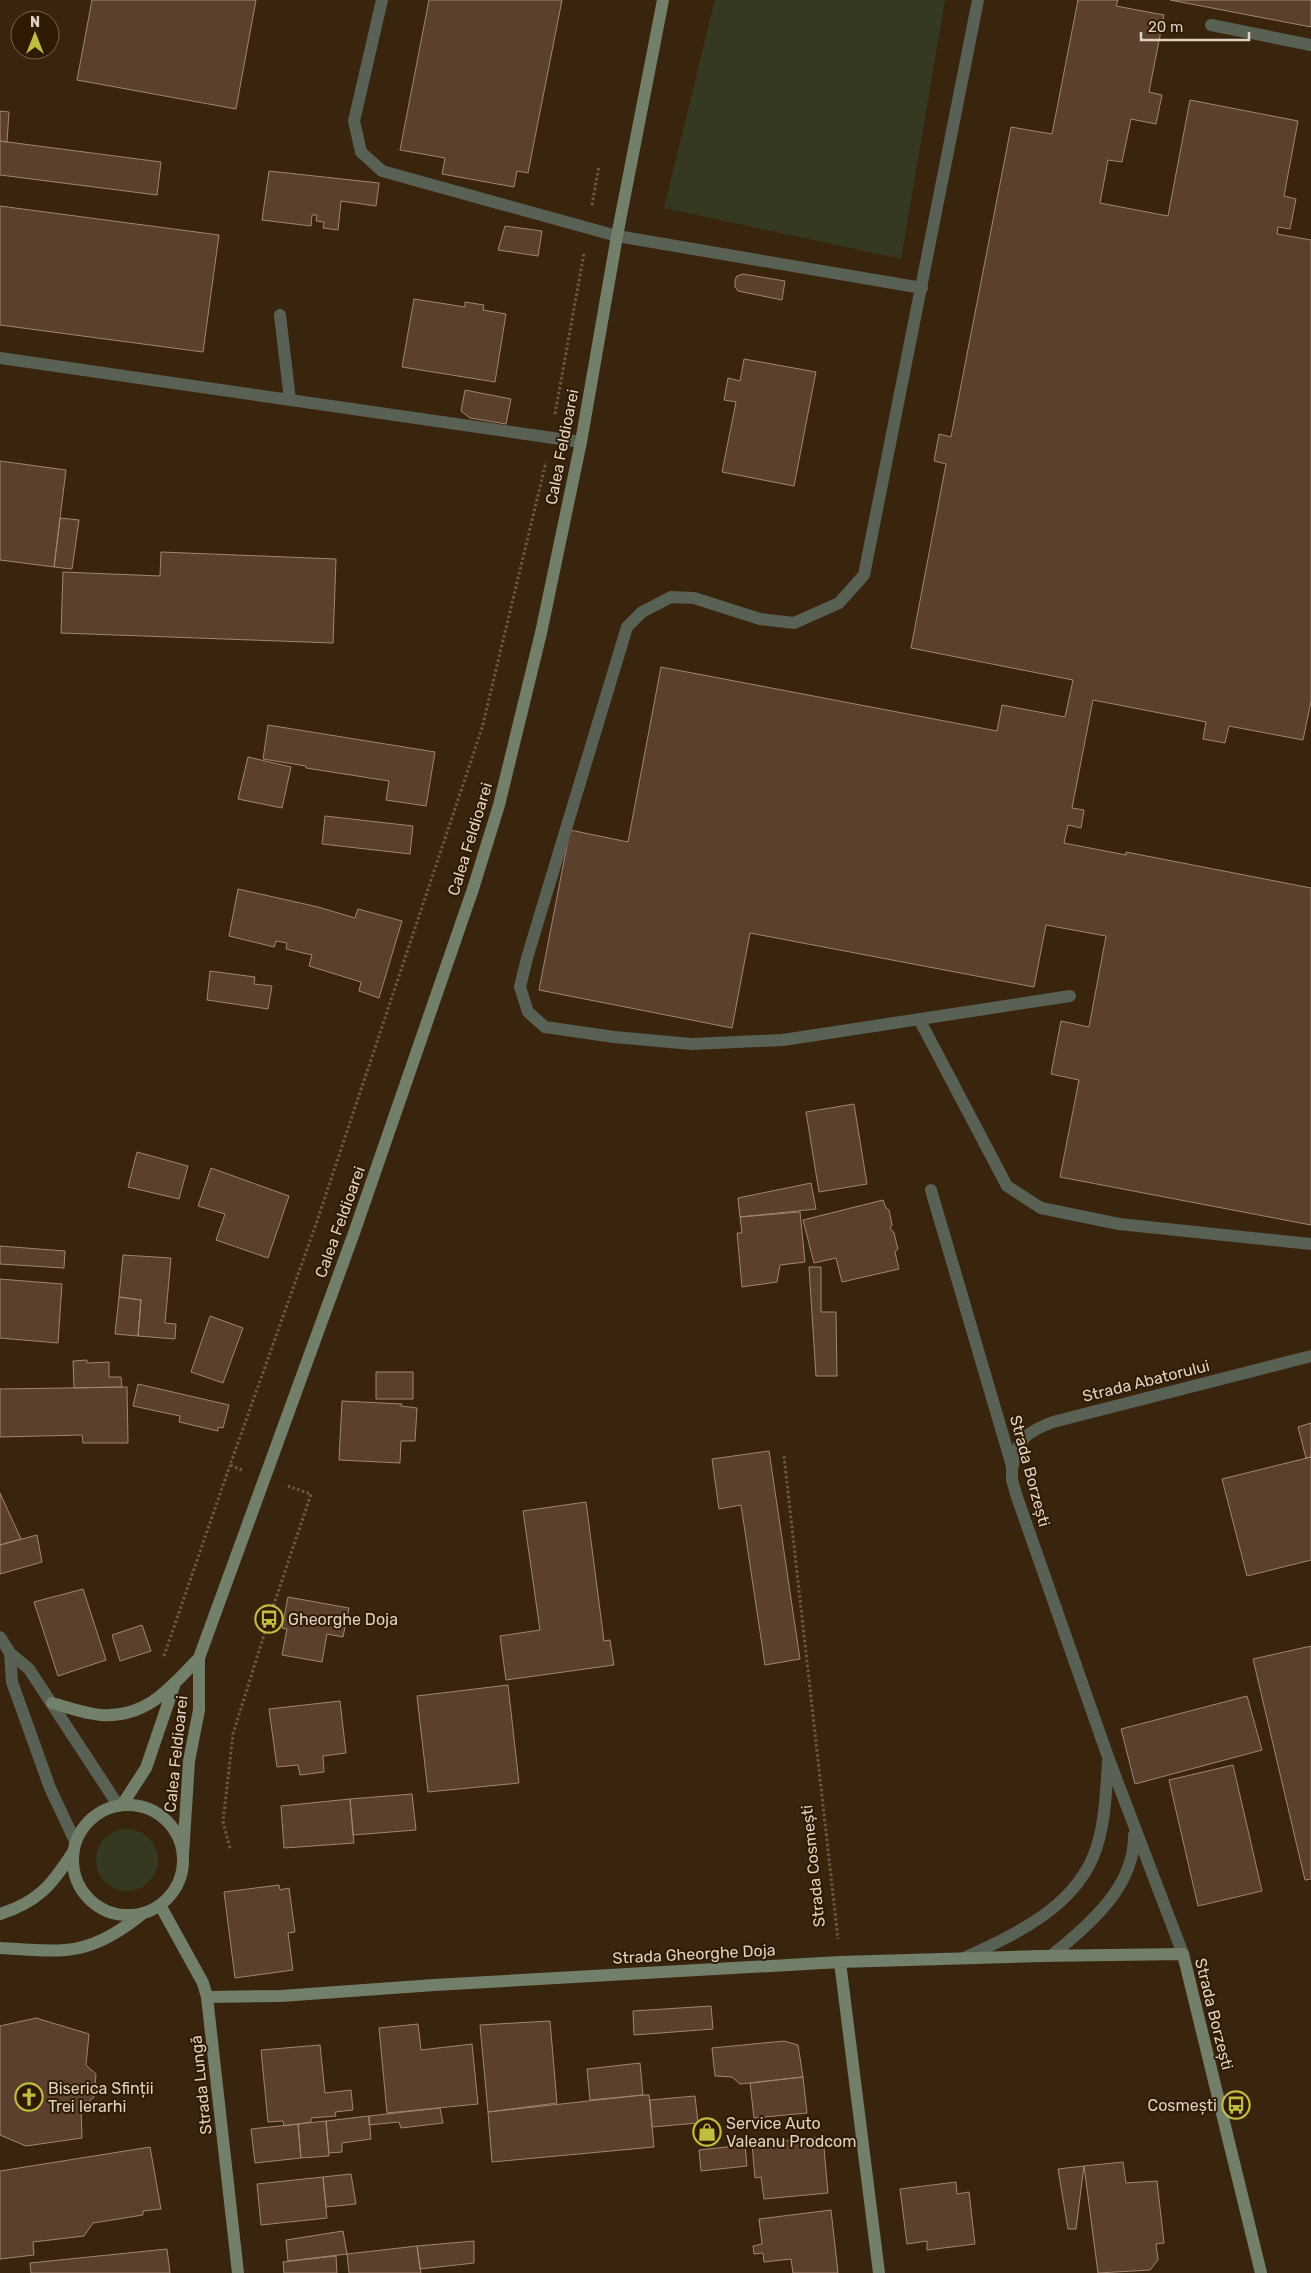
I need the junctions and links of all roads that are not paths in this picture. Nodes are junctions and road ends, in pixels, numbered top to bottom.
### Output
1 (382, 0) edge
2 (663, 0) edge
3 (978, 0) edge
4 (1211, 25) dead end
5 (1311, 45) edge
6 (617, 236) junction
7 (922, 288) junction
8 (280, 315) dead end
9 (0, 358) edge
10 (290, 400) junction
11 (581, 442) junction
12 (1070, 996) dead end
13 (919, 1020) junction
14 (931, 1190) dead end
15 (1311, 1244) edge
16 (1311, 1356) edge
17 (1012, 1466) junction
18 (0, 1638) edge
19 (10, 1653) junction
20 (199, 1658) junction
21 (175, 1682) junction
22 (52, 1703) junction
23 (1108, 1758) junction
24 (120, 1805) junction
25 (1134, 1825) junction
26 (74, 1846) junction
27 (183, 1854) junction
28 (160, 1905) junction
29 (143, 1913) junction
30 (0, 1914) edge
31 (0, 1948) edge
32 (1183, 1954) junction
33 (1051, 1956) junction
34 (966, 1958) junction
35 (840, 1962) junction
36 (207, 1997) junction
37 (238, 2273) edge
38 (879, 2273) edge
39 (1260, 2273) edge

1 - 6 street
2 - 6 main road, Calea Feldioarei
3 - 7 street
4 - 5 street
6 - 7 street
6 - 11 main road, Calea Feldioarei
7 - 13 street
8 - 10 street
9 - 10 street
10 - 11 street
11 - 20 main road, Calea Feldioarei
12 - 13 street
13 - 15 street
14 - 17 street, Strada Borzești
16 - 17 street, Strada Abatorului
17 - 23 street, Strada Borzești
18 - 19 street
19 - 22 street
19 - 26 street
20 - 21 main road, Calea Feldioarei
20 - 27 main road, Calea Feldioarei
21 - 22 main road
21 - 24 main road, Calea Feldioarei
22 - 24 street
23 - 25 street, Strada Borzești
23 - 34 street, Strada Borzești
24 - 26 main road
24 - 27 main road
25 - 32 street, Strada Borzești
25 - 33 street, Strada Borzești
26 - 29 main road
26 - 30 main road
27 - 28 main road
28 - 29 main road
28 - 36 main road, Strada Lungă
29 - 31 main road
32 - 33 main road, Strada Gheorghe Doja
32 - 39 main road, Strada Borzești
33 - 34 main road, Strada Gheorghe Doja
34 - 35 main road, Strada Gheorghe Doja
35 - 36 main road, Strada Gheorghe Doja
35 - 38 main road
36 - 37 main road, Strada Lungă

